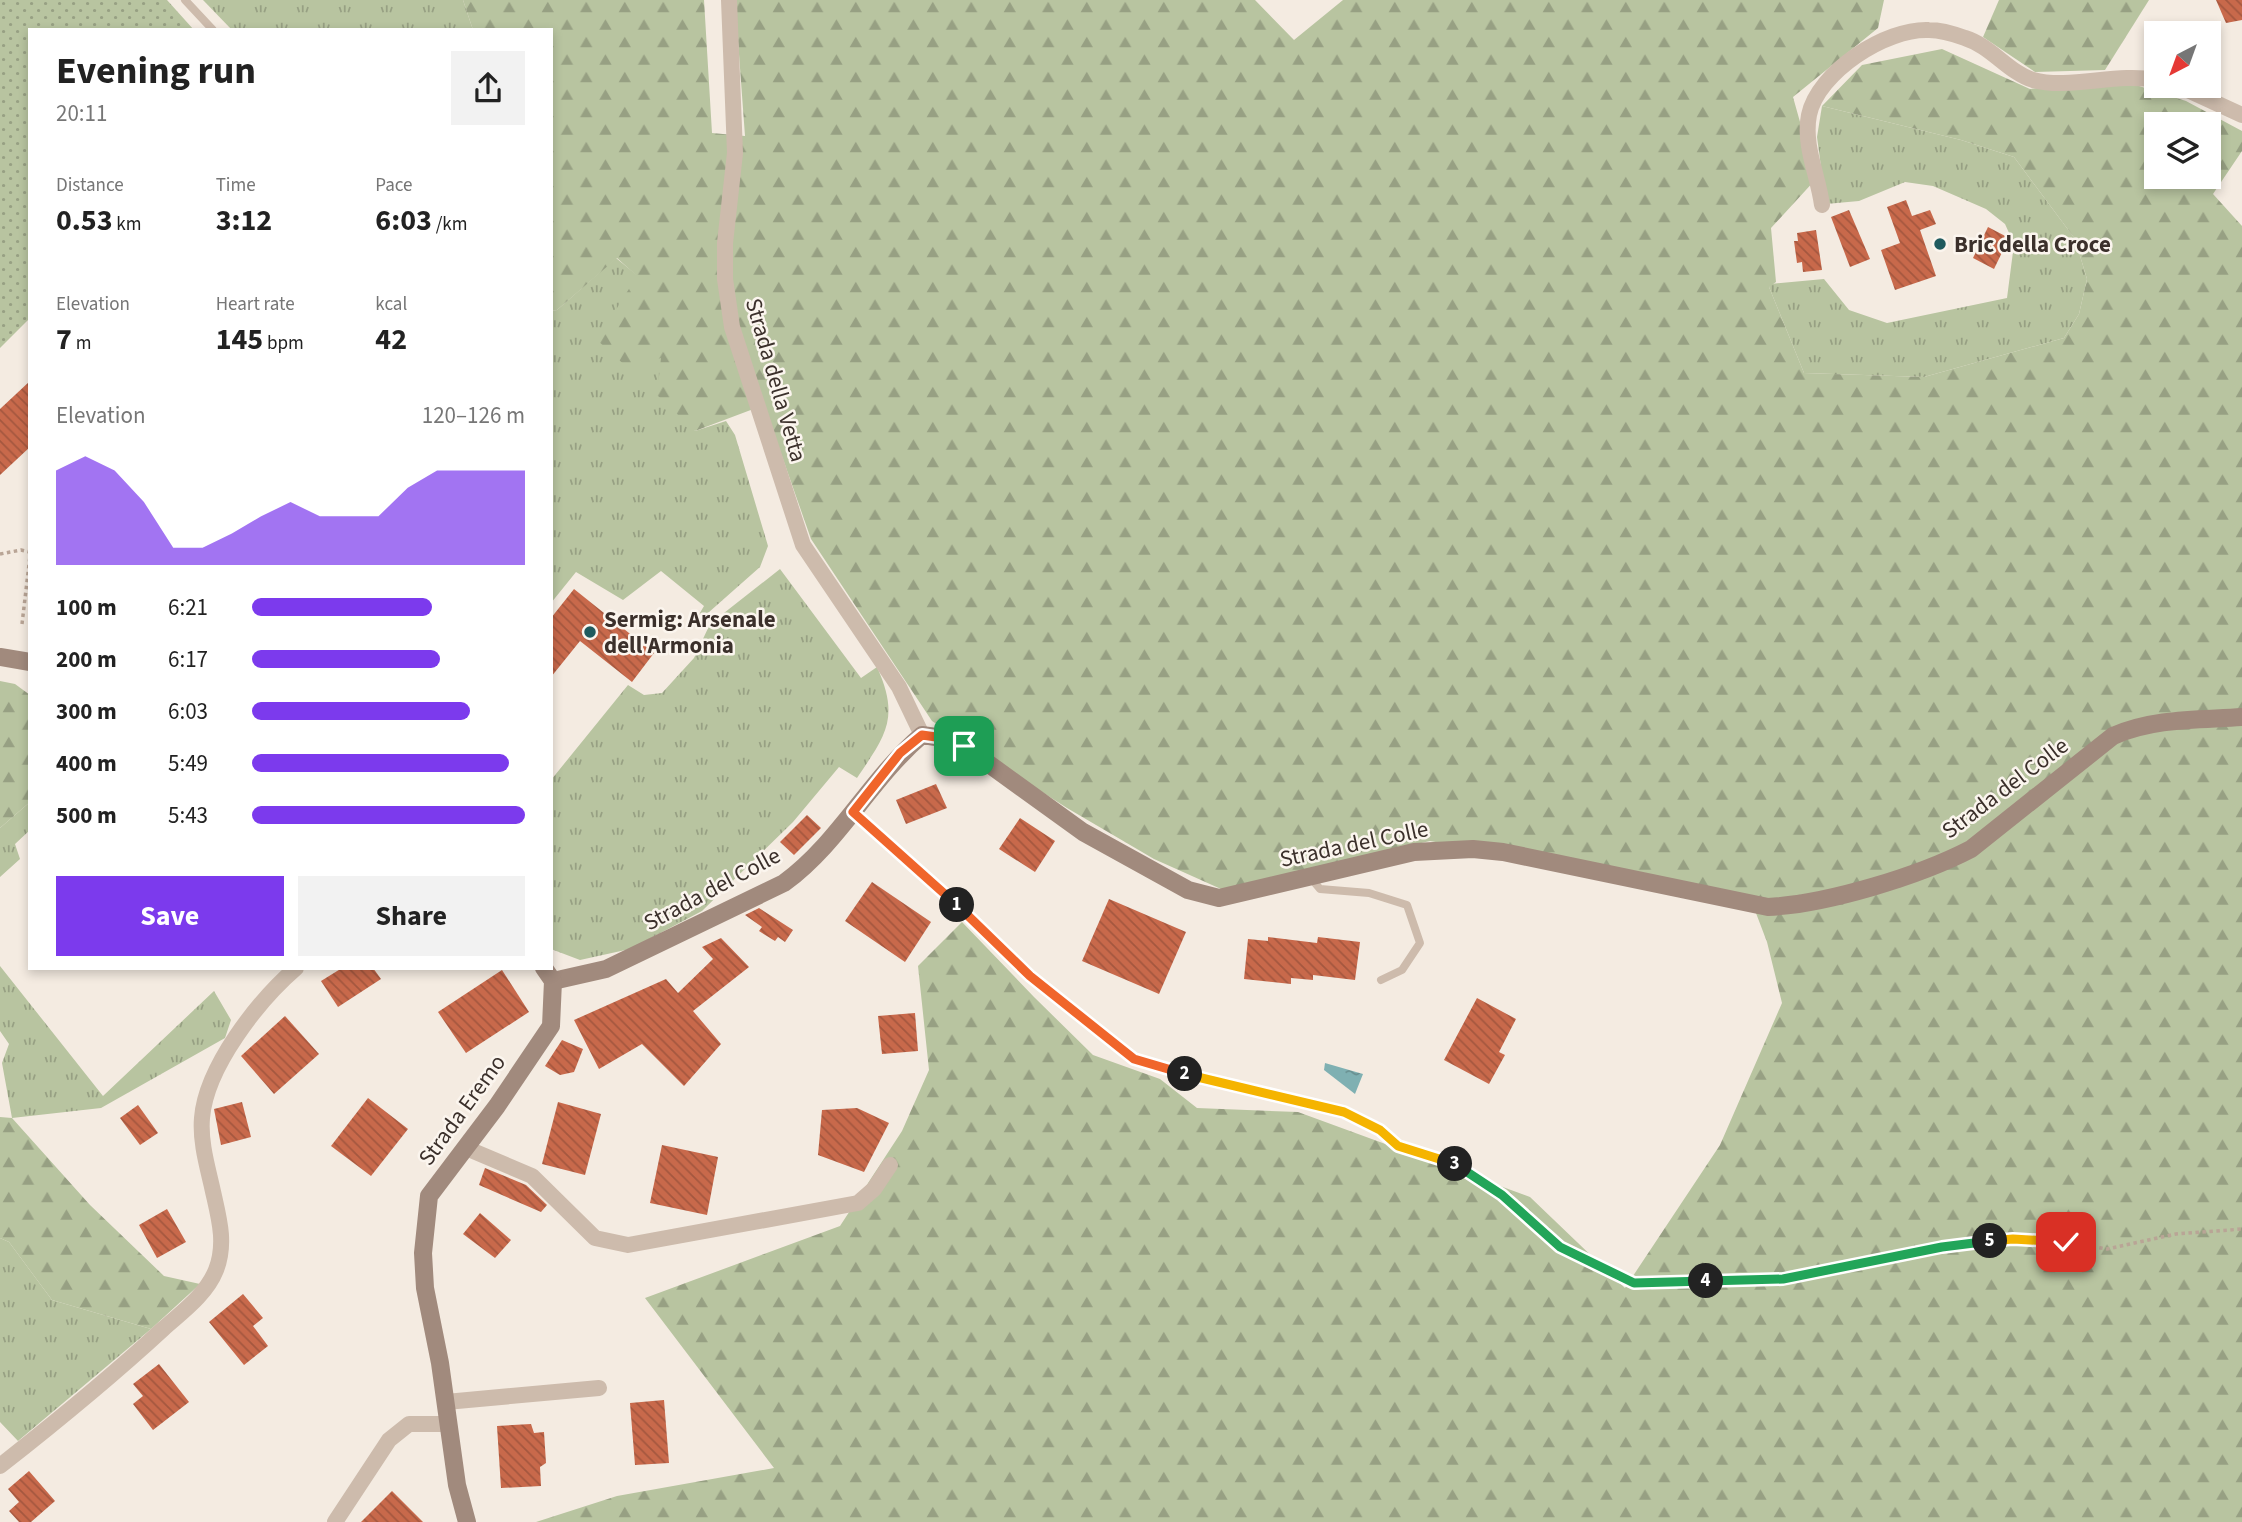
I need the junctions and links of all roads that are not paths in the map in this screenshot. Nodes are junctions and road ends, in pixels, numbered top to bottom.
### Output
1 (185, 0) edge
2 (729, 0) edge
3 (211, 28) edge
4 (2144, 79) edge
5 (2205, 98) edge
6 (2242, 115) edge
7 (1822, 205) dead end
8 (0, 657) edge
9 (28, 663) edge
10 (2242, 717) edge
11 (922, 735) junction
12 (853, 812) junction
13 (1310, 877) junction
14 (975, 921) road end
15 (294, 970) edge
16 (548, 975) edge
17 (1381, 980) dead end
18 (466, 1148) junction
19 (890, 1165) dead end
20 (598, 1388) dead end
21 (446, 1402) junction
22 (448, 1424) junction
23 (0, 1466) edge
24 (335, 1522) edge
25 (467, 1522) edge

1 - 3 lane
2 - 11 street, Strada della Vetta
4 - 7 street
5 - 6 street
8 - 9 street
10 - 13 street, Strada del Colle
11 - 12 street, Strada del Colle
11 - 13 street, Strada del Colle
12 - 14 lane
12 - 16 street, Strada del Colle
13 - 17 lane
15 - 23 street
16 - 18 street, Strada Eremo
18 - 19 street
18 - 21 street, Strada Eremo
20 - 21 street
21 - 22 street, Strada Eremo
22 - 24 street
22 - 25 street, Strada Eremo

